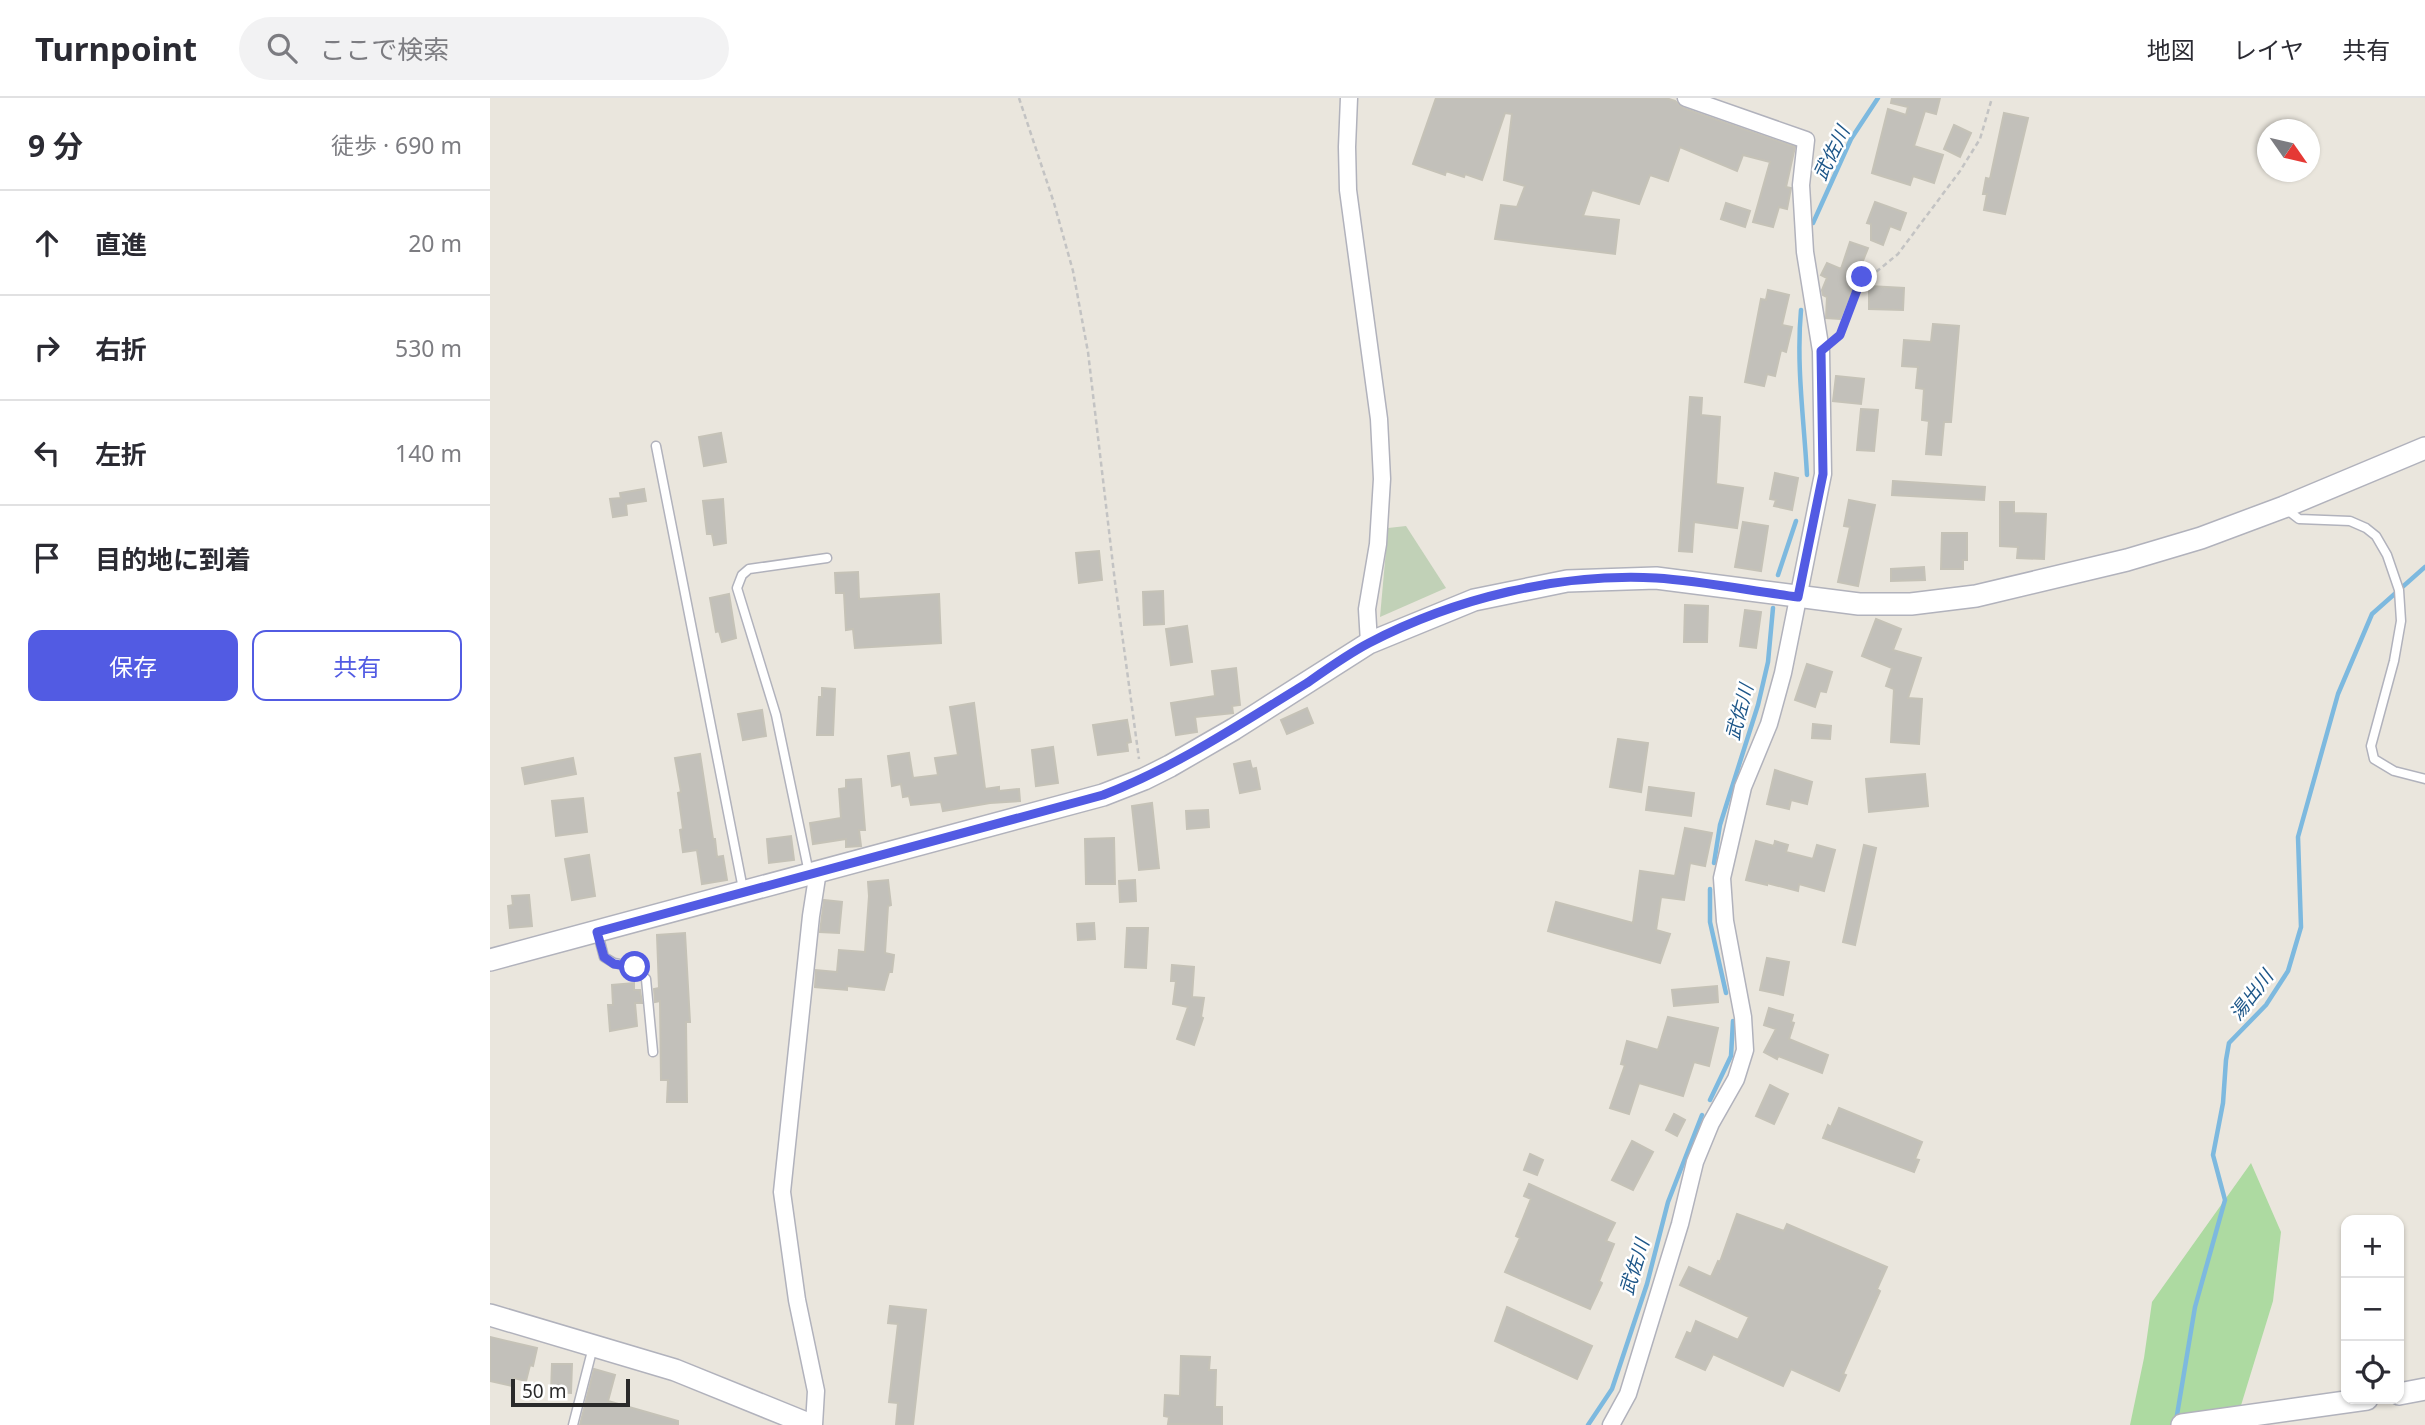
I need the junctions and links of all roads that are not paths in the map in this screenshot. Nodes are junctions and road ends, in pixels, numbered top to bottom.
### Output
1 (1349, 98) edge
2 (1686, 98) edge
3 (656, 446) dead end
4 (2425, 448) edge
5 (2284, 507) junction
6 (827, 558) dead end
7 (1798, 597) junction
8 (1369, 643) junction
9 (2425, 779) edge
10 (813, 872) junction
11 (743, 892) junction
12 (597, 932) junction
13 (490, 960) edge
14 (653, 1052) dead end
15 (490, 1315) edge
16 (594, 1345) junction
17 (2425, 1389) edge
18 (2404, 1393) edge
19 (2341, 1403) edge
20 (2191, 1423) edge
21 (573, 1425) edge
22 (813, 1425) edge
23 (1611, 1425) edge

1 - 8 street
2 - 7 street
3 - 11 lane
4 - 5 street
5 - 7 street
5 - 9 lane
6 - 10 lane
7 - 8 street
7 - 23 street
8 - 10 street
10 - 11 street
10 - 22 street
11 - 12 street
12 - 13 street
12 - 14 lane
15 - 16 street
16 - 21 lane
16 - 22 street
17 - 18 street
19 - 20 street

